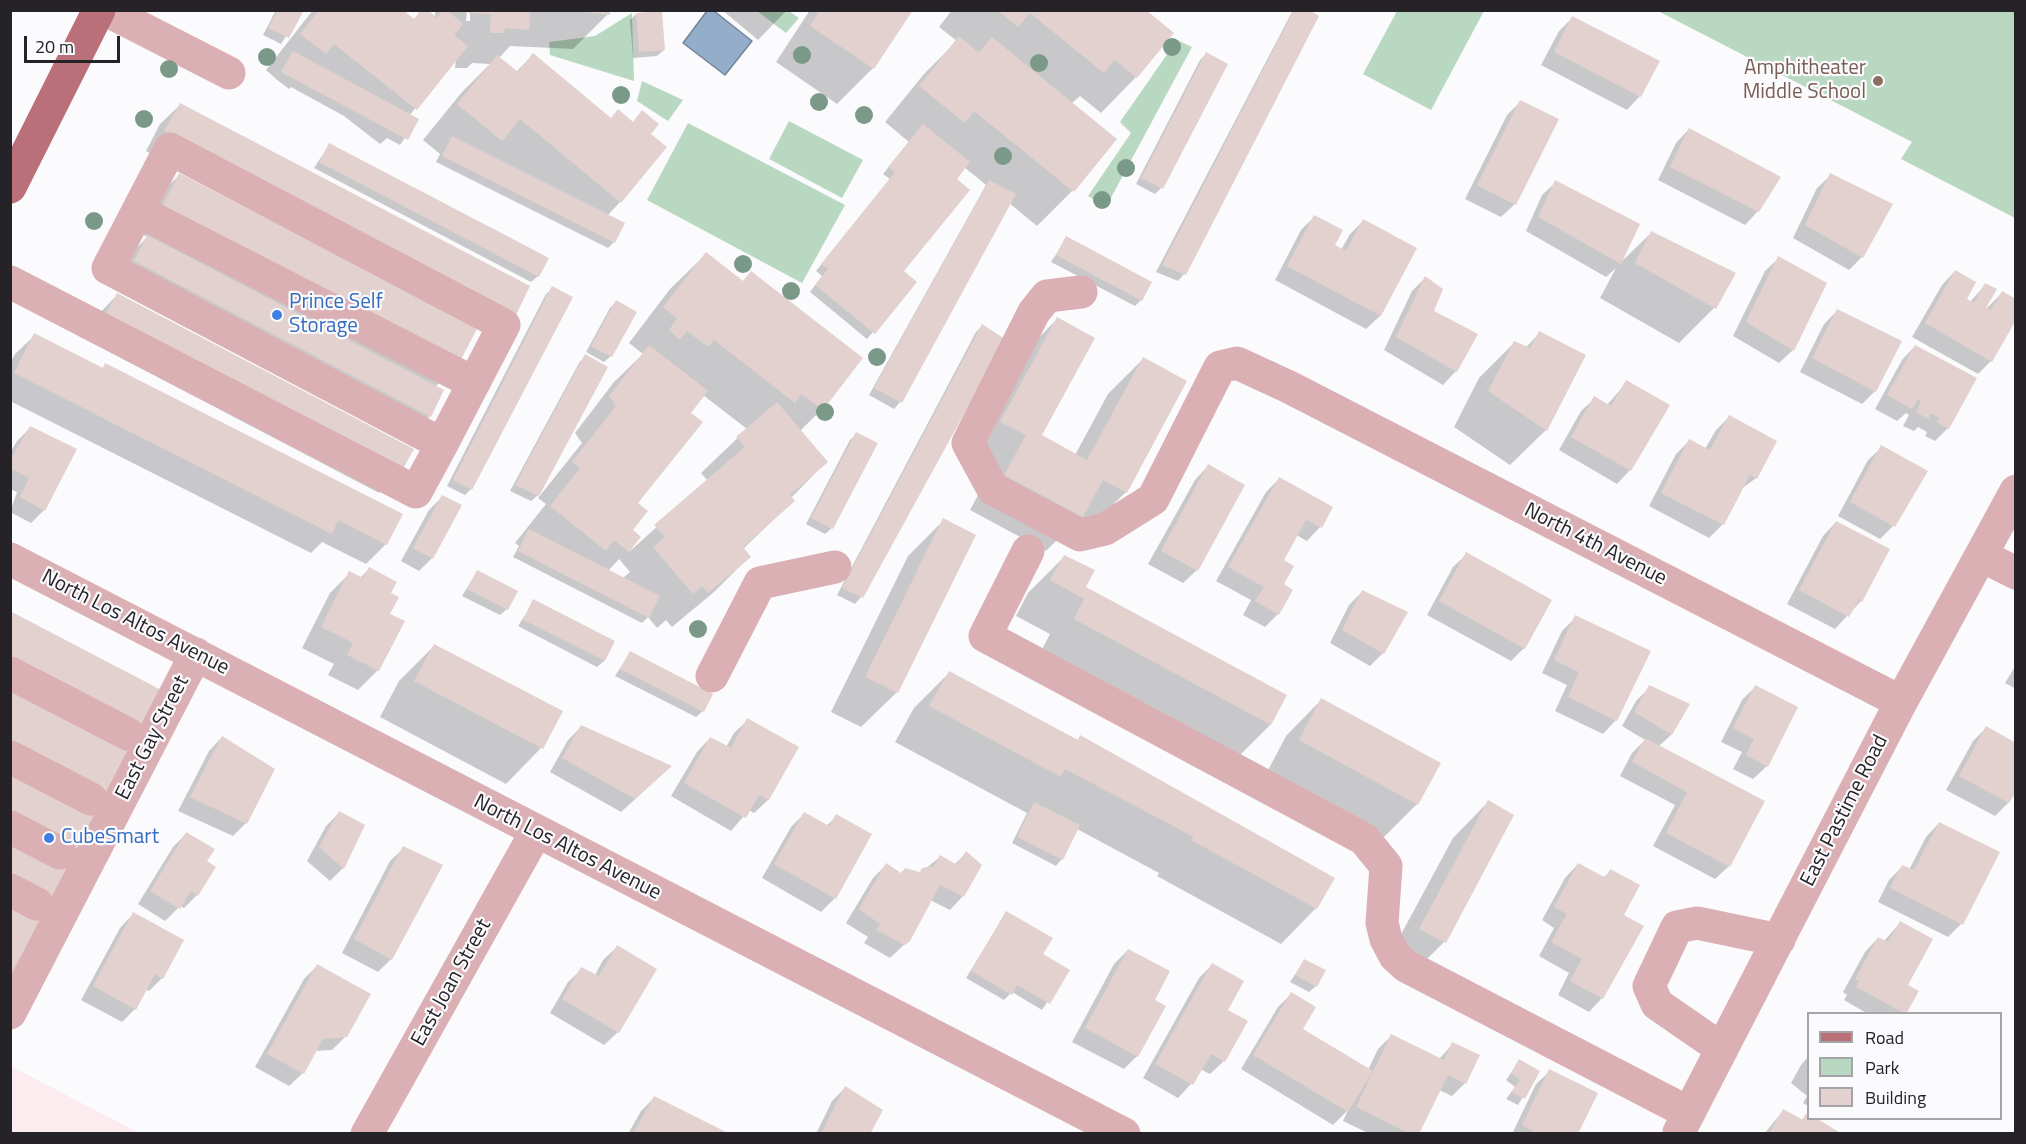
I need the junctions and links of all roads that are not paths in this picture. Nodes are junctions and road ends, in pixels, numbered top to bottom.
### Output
1 (99, 10) edge
2 (106, 10) edge
3 (229, 73) dead end
4 (10, 187) edge
5 (138, 211) junction
6 (10, 282) edge
7 (1081, 292) dead end
8 (474, 383) junction
9 (442, 444) junction
10 (2016, 491) edge
11 (1028, 551) dead end
12 (1982, 556) junction
13 (10, 559) edge
14 (835, 567) dead end
15 (2016, 573) edge
16 (196, 654) junction
17 (10, 673) edge
18 (712, 676) dead end
19 (1901, 702) junction
20 (128, 734) dead end
21 (10, 757) edge
22 (91, 799) dead end
23 (10, 827) edge
24 (536, 832) junction
25 (60, 853) dead end
26 (1779, 940) junction
27 (10, 1013) edge
28 (1722, 1049) junction
29 (1684, 1123) edge
30 (368, 1134) edge
31 (1124, 1134) edge

1 - 4 main road
2 - 3 street
5 - 8 street
5 - 8 street
5 - 9 street
6 - 9 street
7 - 19 street, North 4th Avenue
8 - 9 street
10 - 12 street, East Pastime Road
11 - 29 street
12 - 15 street
12 - 19 street, East Pastime Road
13 - 16 street, North Los Altos Avenue
14 - 18 street
16 - 24 street, North Los Altos Avenue
16 - 27 street, East Gay Street
17 - 20 street
19 - 26 street, East Pastime Road
21 - 22 street
23 - 25 street
24 - 30 street, East Joan Street
24 - 31 street, North Los Altos Avenue
26 - 28 street, East Pastime Road
26 - 28 street
28 - 29 street, East Pastime Road

